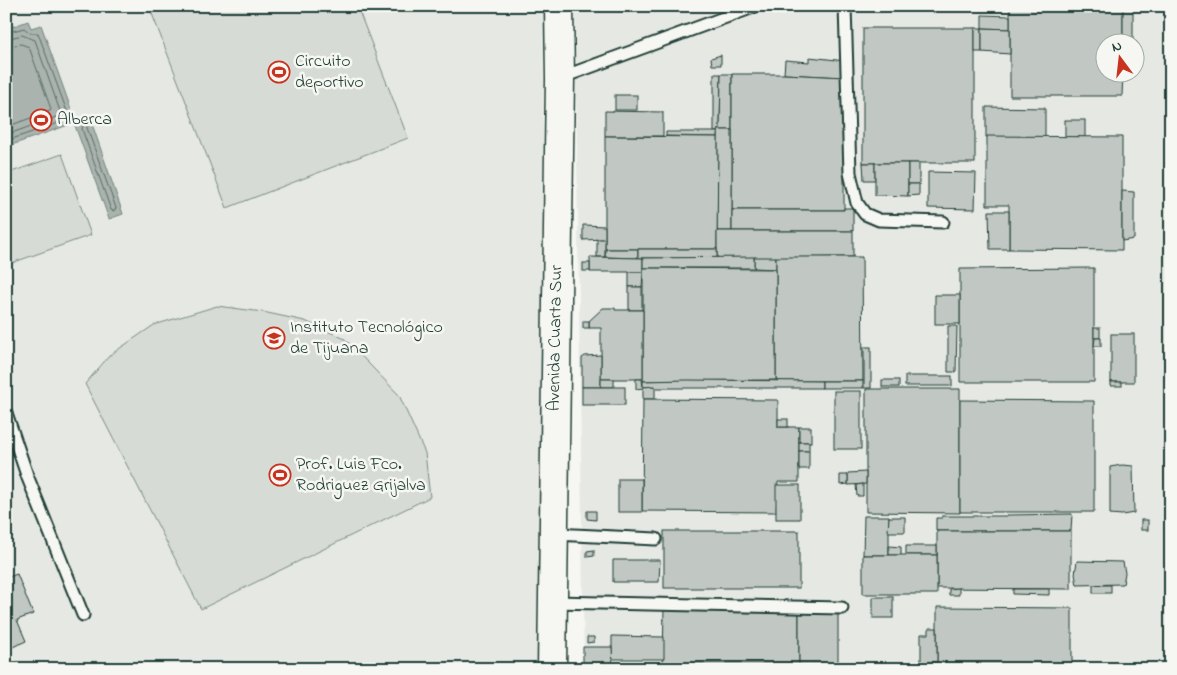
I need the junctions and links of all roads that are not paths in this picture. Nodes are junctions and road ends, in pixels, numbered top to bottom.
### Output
1 (559, 6) edge
2 (756, 6) edge
3 (845, 6) edge
4 (560, 78) junction
5 (943, 222) dead end
6 (6, 413) edge
7 (554, 534) junction
8 (656, 539) dead end
9 (553, 602) junction
10 (842, 608) dead end
11 (83, 615) dead end
12 (552, 669) edge

1 - 4 street, Avenida Cuarta Sur
2 - 4 lane
3 - 5 lane
4 - 7 street, Avenida Cuarta Sur
6 - 11 lane
7 - 8 lane
7 - 9 street, Avenida Cuarta Sur
9 - 10 lane
9 - 12 street, Avenida Cuarta Sur

